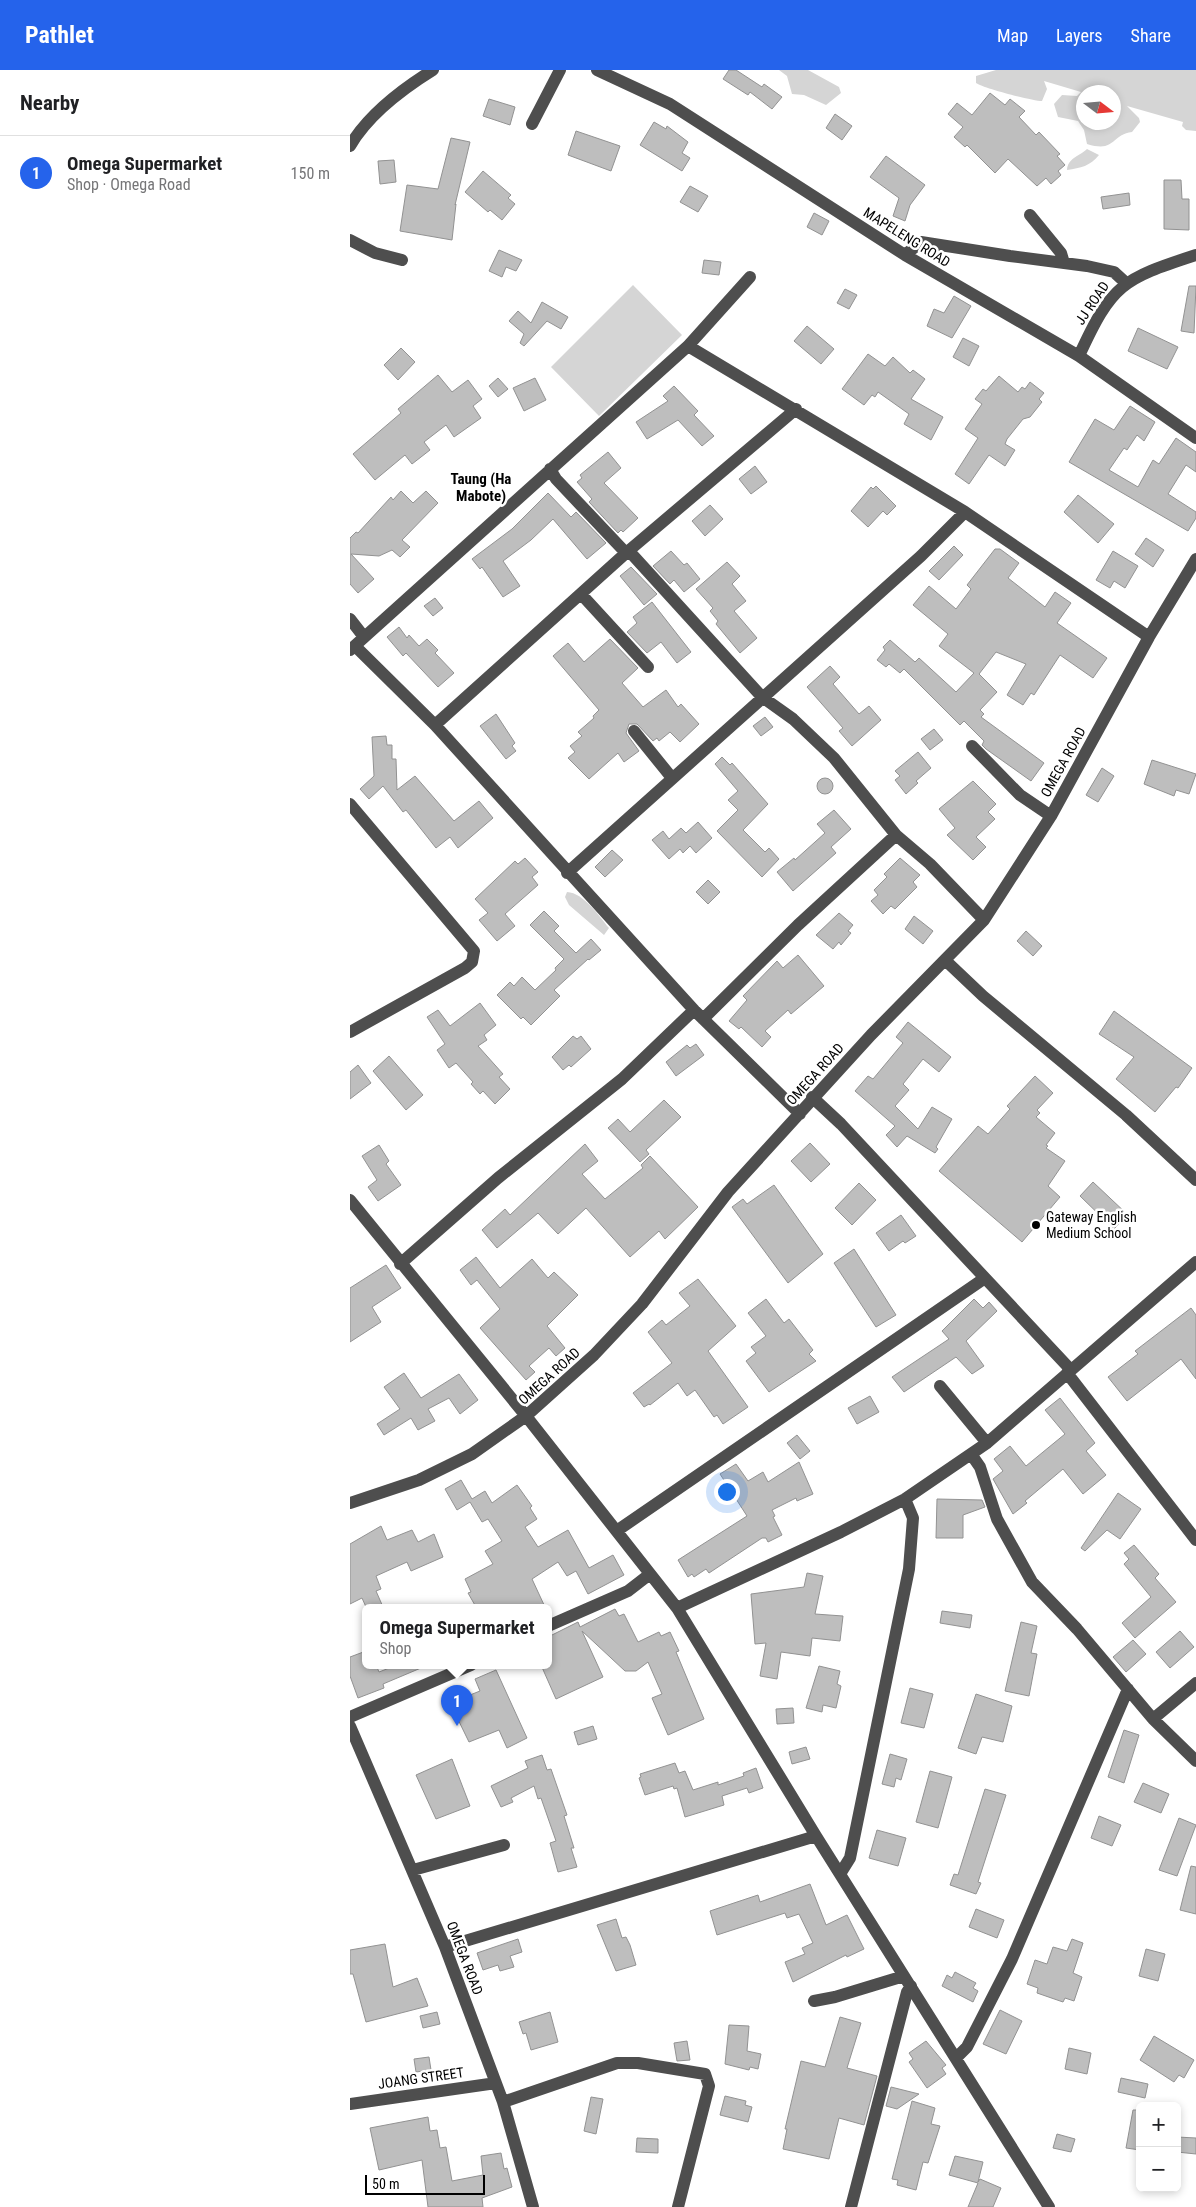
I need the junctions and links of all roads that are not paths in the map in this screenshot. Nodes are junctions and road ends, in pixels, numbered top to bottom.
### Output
1 (433, 70) edge
2 (560, 70) edge
3 (597, 70) edge
4 (532, 124) dead end
5 (350, 146) edge
6 (1030, 215) dead end
7 (350, 240) edge
8 (905, 255) junction
9 (1196, 255) edge
10 (402, 260) dead end
11 (1064, 263) junction
12 (750, 277) dead end
13 (1126, 283) junction
14 (688, 346) junction
15 (1079, 356) junction
16 (796, 409) junction
17 (1196, 438) edge
18 (550, 469) junction
19 (965, 512) junction
20 (628, 552) junction
21 (1196, 559) edge
22 (581, 594) junction
23 (350, 619) edge
24 (1149, 637) junction
25 (356, 644) edge
26 (648, 667) dead end
27 (762, 697) junction
28 (435, 725) junction
29 (634, 732) dead end
30 (972, 746) dead end
31 (672, 778) junction
32 (350, 804) edge
33 (1051, 816) junction
34 (896, 835) junction
35 (567, 872) junction
36 (984, 920) junction
37 (945, 960) junction
38 (694, 1010) junction
39 (703, 1019) junction
40 (350, 1032) edge
41 (812, 1098) junction
42 (800, 1114) junction
43 (1196, 1180) edge
44 (350, 1200) edge
45 (1196, 1262) edge
46 (400, 1264) junction
47 (985, 1278) junction
48 (1069, 1372) junction
49 (940, 1386) dead end
50 (526, 1416) junction
51 (987, 1443) junction
52 (971, 1454) junction
53 (905, 1499) junction
54 (350, 1503) edge
55 (618, 1530) junction
56 (1196, 1540) edge
57 (650, 1574) junction
58 (677, 1608) junction
59 (552, 1624) edge
60 (462, 1669) edge
61 (1196, 1684) edge
62 (1128, 1689) junction
63 (350, 1718) edge
64 (1153, 1719) junction
65 (351, 1730) edge
66 (1196, 1761) edge
67 (816, 1836) junction
68 (504, 1845) dead end
69 (413, 1870) junction
70 (840, 1874) junction
71 (445, 1947) junction
72 (908, 1981) junction
73 (814, 2001) dead end
74 (957, 2057) junction
75 (496, 2083) junction
76 (503, 2102) junction
77 (350, 2104) edge
78 (533, 2207) edge
79 (678, 2207) edge
80 (851, 2207) edge
81 (1049, 2207) edge

1 - 5 street
2 - 4 street
3 - 8 street, MAPELENG ROAD
6 - 11 street
7 - 10 street
8 - 11 street
8 - 15 street, MAPELENG ROAD
9 - 13 street, JJ ROAD
11 - 13 street
12 - 14 street
13 - 15 street, JJ ROAD
14 - 16 street
14 - 18 street
15 - 17 street, MAPELENG ROAD
16 - 19 street
16 - 20 street
18 - 20 street
18 - 25 street
19 - 24 street
19 - 27 street
20 - 22 street
20 - 27 street
21 - 24 street, OMEGA ROAD
22 - 26 street
22 - 28 street
23 - 25 street
24 - 33 street, OMEGA ROAD
25 - 28 street
27 - 31 street
27 - 34 street
28 - 35 street
29 - 31 street
30 - 33 street
31 - 35 street
32 - 40 street
33 - 36 street, OMEGA ROAD
34 - 36 street
34 - 39 street
35 - 38 street
36 - 37 street, OMEGA ROAD
37 - 41 street, OMEGA ROAD
37 - 43 street
38 - 39 street
38 - 46 street
39 - 42 street
41 - 42 street, OMEGA ROAD
41 - 47 street
42 - 50 street, OMEGA ROAD
44 - 46 street
45 - 48 street
46 - 50 street
47 - 48 street
47 - 55 street
48 - 51 street
48 - 56 street
49 - 51 street
50 - 54 street, OMEGA ROAD
50 - 55 street
51 - 52 street
52 - 53 street
52 - 62 street
53 - 58 street
53 - 70 street
55 - 57 street
57 - 58 street
57 - 59 street
58 - 67 street
60 - 63 street
61 - 64 street
62 - 64 street
62 - 74 street
64 - 66 street
65 - 69 street, OMEGA ROAD
67 - 70 street
67 - 71 street
68 - 69 street
69 - 71 street, OMEGA ROAD
70 - 72 street
71 - 75 street, OMEGA ROAD
72 - 73 street
72 - 74 street
72 - 80 street
74 - 81 street
75 - 76 street, OMEGA ROAD
75 - 77 street, JOANG STREET
76 - 78 street, OMEGA ROAD
76 - 79 street

